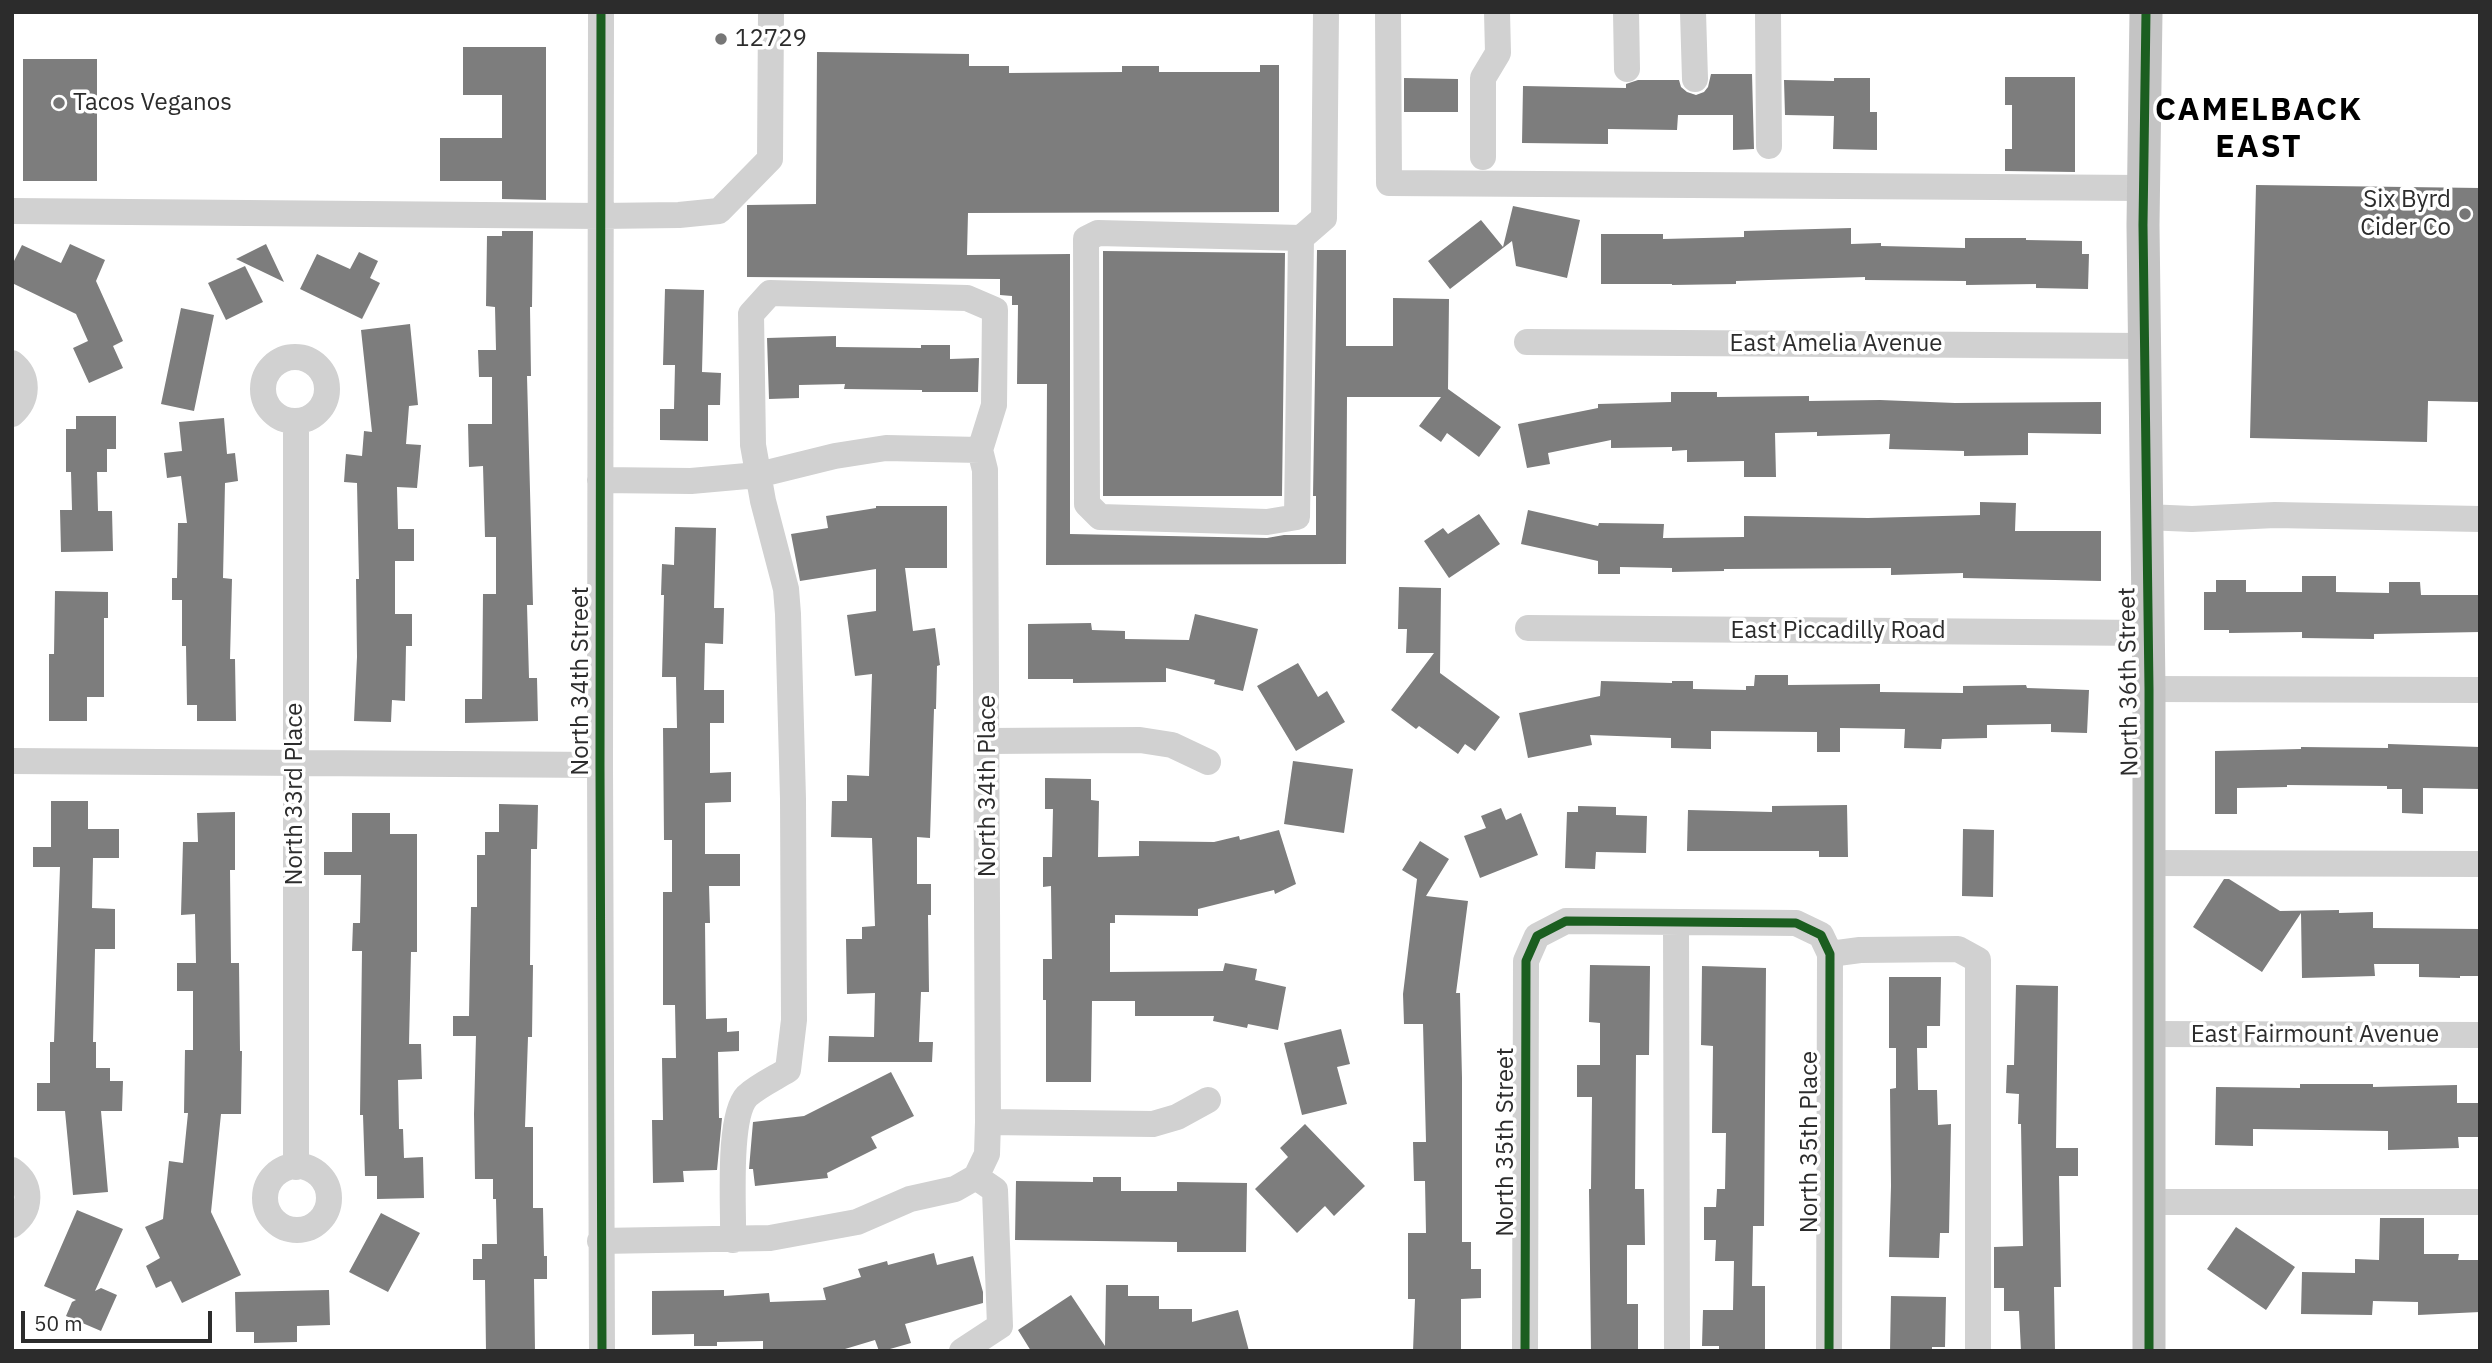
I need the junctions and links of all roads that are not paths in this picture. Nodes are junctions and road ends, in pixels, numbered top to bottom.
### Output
1 (601, 12) edge
2 (771, 12) edge
3 (1326, 12) edge
4 (1388, 12) edge
5 (1497, 12) edge
6 (1626, 12) edge
7 (1693, 12) edge
8 (1768, 12) edge
9 (2146, 12) edge
10 (1627, 69) dead end
11 (1695, 79) dead end
12 (1769, 145) dead end
13 (1483, 157) dead end
14 (2144, 188) junction
15 (12, 211) edge
16 (600, 216) junction
17 (1301, 238) junction
18 (1527, 342) dead end
19 (2144, 346) junction
20 (12, 363) edge
21 (12, 414) edge
22 (296, 421) dead end
23 (980, 450) junction
24 (758, 475) junction
25 (600, 480) junction
26 (2146, 517) junction
27 (2480, 519) edge
28 (1528, 628) dead end
29 (2148, 633) junction
30 (2149, 688) junction
31 (2480, 690) edge
32 (988, 741) junction
33 (12, 761) edge
34 (1208, 762) dead end
35 (295, 763) junction
36 (600, 765) junction
37 (2149, 863) junction
38 (2480, 864) edge
39 (1676, 924) junction
40 (1826, 944) junction
41 (2149, 1034) junction
42 (2480, 1035) edge
43 (1208, 1100) dead end
44 (988, 1122) junction
45 (296, 1167) dead end
46 (12, 1170) edge
47 (976, 1177) junction
48 (2149, 1202) junction
49 (2480, 1202) edge
50 (12, 1225) edge
51 (733, 1240) junction
52 (600, 1241) junction
53 (602, 1351) edge
54 (962, 1351) edge
55 (1525, 1351) edge
56 (1677, 1351) edge
57 (1829, 1351) edge
58 (1978, 1351) edge
59 (2149, 1351) edge

1 - 16 street, North 34th Street
2 - 16 street
3 - 17 street
4 - 14 street
5 - 13 street
6 - 10 street
7 - 11 street
8 - 12 street
9 - 14 main road, North 36th Street
14 - 19 main road, North 36th Street
15 - 16 street
16 - 25 street, North 34th Street
17 - 17 street
18 - 19 street, East Amelia Avenue
19 - 26 main road, North 36th Street
20 - 21 street
22 - 35 street, North 33rd Place
23 - 24 street
23 - 24 street
23 - 32 street, North 34th Place
24 - 25 street
24 - 51 street
25 - 36 street, North 34th Street
26 - 27 street
26 - 29 main road, North 36th Street
28 - 29 street, East Piccadilly Road
29 - 30 main road, North 36th Street
30 - 31 street
30 - 37 main road, North 36th Street
32 - 34 street
32 - 44 street, North 34th Place
33 - 35 street
35 - 36 street
35 - 45 street, North 33rd Place
36 - 52 street, North 34th Street
37 - 38 street
37 - 41 main road, North 36th Street
39 - 40 street
39 - 55 street, North 35th Street
39 - 56 street
40 - 57 street, North 35th Place
40 - 58 street
41 - 42 street, East Fairmount Avenue
41 - 48 main road, North 36th Street
43 - 44 street
44 - 47 street, North 34th Place
46 - 50 street
47 - 51 street
47 - 54 street
48 - 49 street
48 - 59 main road, North 36th Street
51 - 52 street
52 - 53 street, North 34th Street

